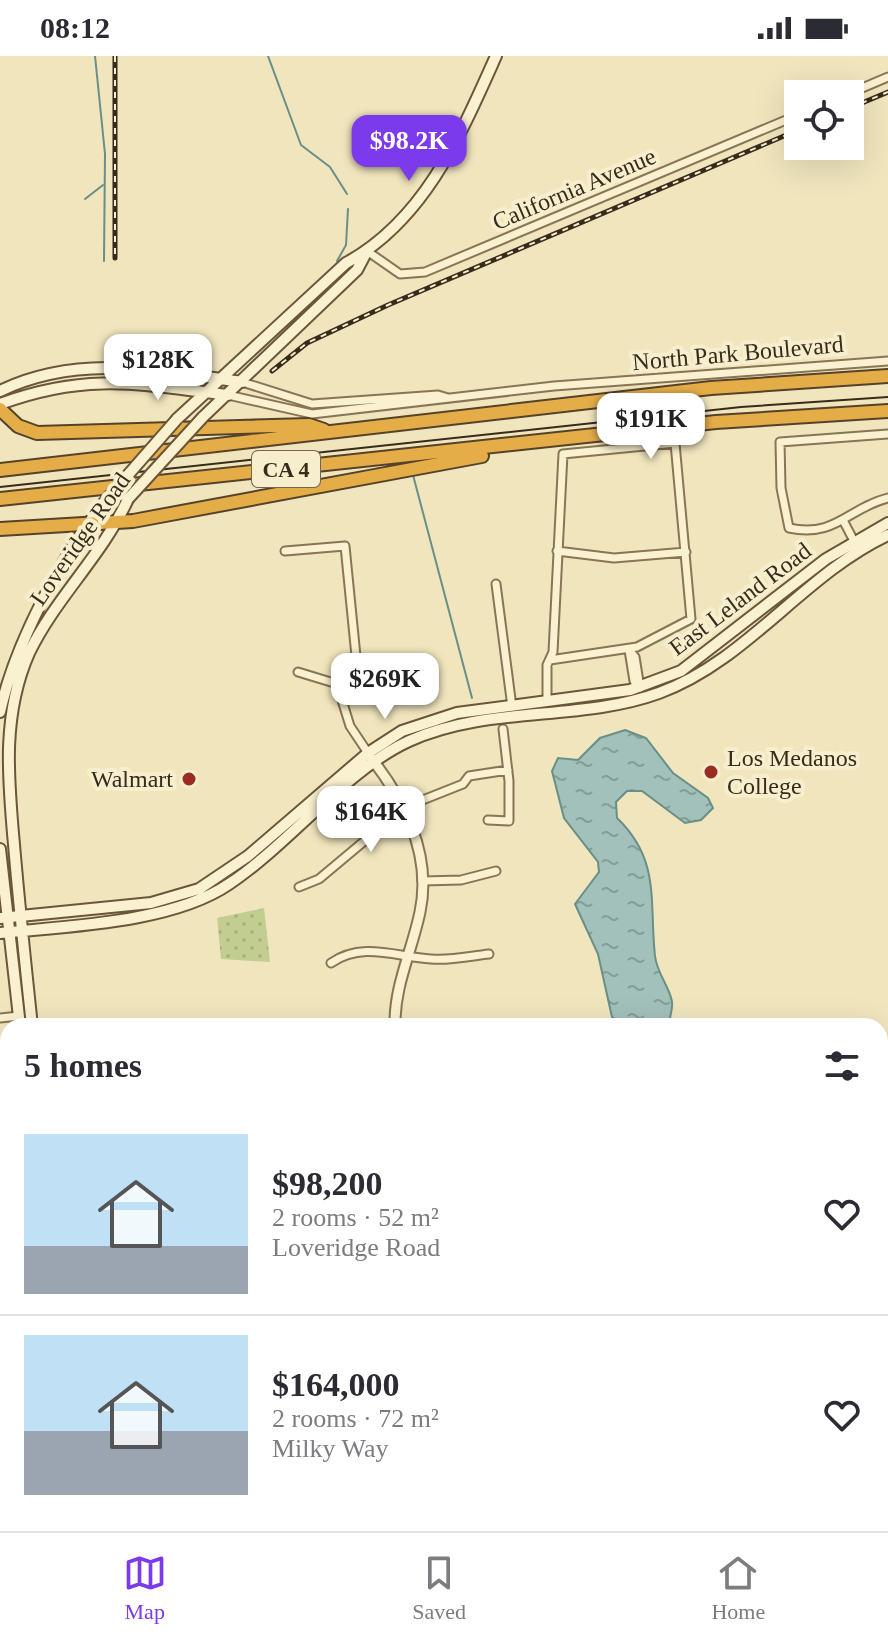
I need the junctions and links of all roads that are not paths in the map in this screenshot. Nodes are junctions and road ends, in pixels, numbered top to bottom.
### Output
1 (496, 56) edge
2 (888, 77) edge
3 (864, 87) edge
4 (784, 121) edge
5 (367, 251) junction
6 (888, 361) edge
7 (888, 376) edge
8 (218, 378) junction
9 (242, 382) junction
10 (0, 391) edge
11 (203, 392) junction
12 (228, 395) junction
13 (448, 398) junction
14 (0, 407) edge
15 (888, 411) edge
16 (329, 432) junction
17 (888, 434) edge
18 (572, 438) junction
19 (0, 470) edge
20 (888, 498) edge
21 (0, 499) edge
22 (118, 521) junction
23 (844, 522) junction
24 (87, 523) junction
25 (888, 523) edge
26 (0, 529) edge
27 (888, 535) edge
28 (854, 541) junction
29 (285, 551) dead end
30 (557, 551) junction
31 (860, 551) junction
32 (686, 552) junction
33 (496, 584) dead end
34 (629, 650) junction
35 (550, 660) junction
36 (298, 672) dead end
37 (344, 686) junction
38 (641, 692) junction
39 (547, 701) junction
40 (511, 705) junction
41 (0, 712) edge
42 (513, 717) junction
43 (503, 729) dead end
44 (368, 753) junction
45 (376, 763) junction
46 (508, 770) junction
47 (405, 807) junction
48 (488, 820) dead end
49 (0, 849) edge
50 (496, 871) dead end
51 (422, 881) junction
52 (299, 887) dead end
53 (20, 916) junction
54 (4, 918) edge
55 (22, 930) junction
56 (5, 932) edge
57 (489, 954) dead end
58 (408, 955) junction
59 (331, 963) dead end
60 (19, 1018) edge
61 (31, 1018) edge
62 (395, 1018) edge

1 - 5 main road, Loveridge Road
2 - 3 street
4 - 5 street, California Avenue
5 - 8 main road, Loveridge Road
5 - 9 main road, Loveridge Road
6 - 13 street, North Park Boulevard
7 - 16 highway, CA 4
8 - 9 main road
8 - 10 main road
8 - 11 main road, Loveridge Road
9 - 12 main road, Loveridge Road
9 - 13 street, North Park Boulevard
11 - 12 main road
11 - 14 main road
11 - 24 main road, Loveridge Road, bridge
12 - 13 street, North Park Boulevard
12 - 22 main road, Loveridge Road, bridge
14 - 16 highway
15 - 18 highway, CA 4
16 - 19 highway, CA 4
17 - 23 street
18 - 21 highway, CA 4
18 - 22 highway
20 - 23 street
22 - 24 highway
22 - 53 main road, Loveridge Road
23 - 28 street
24 - 26 highway
24 - 41 main road, Loveridge Road
25 - 28 main road, East Leland Road
27 - 31 main road, East Leland Road
28 - 31 street
28 - 38 main road, East Leland Road
29 - 37 street
30 - 32 street
30 - 32 street
30 - 35 street
31 - 38 main road, East Leland Road
32 - 34 street
33 - 40 street
34 - 35 street
34 - 38 street
35 - 39 street
36 - 37 street
37 - 44 street
38 - 39 main road, East Leland Road
38 - 42 main road, East Leland Road
39 - 40 main road, East Leland Road
40 - 42 street
40 - 44 main road, East Leland Road
42 - 45 main road, East Leland Road
43 - 46 street
44 - 45 street
44 - 53 main road, East Leland Road
45 - 47 street
45 - 55 main road, East Leland Road
46 - 47 street
46 - 48 street
47 - 51 street
47 - 52 street
49 - 54 main road
50 - 51 street
51 - 58 street
53 - 54 main road, East Leland Road
53 - 55 main road, Loveridge Road
54 - 56 main road
55 - 56 main road, East Leland Road
55 - 61 main road, Loveridge Road
56 - 60 main road
57 - 58 street
58 - 59 street
58 - 62 street

